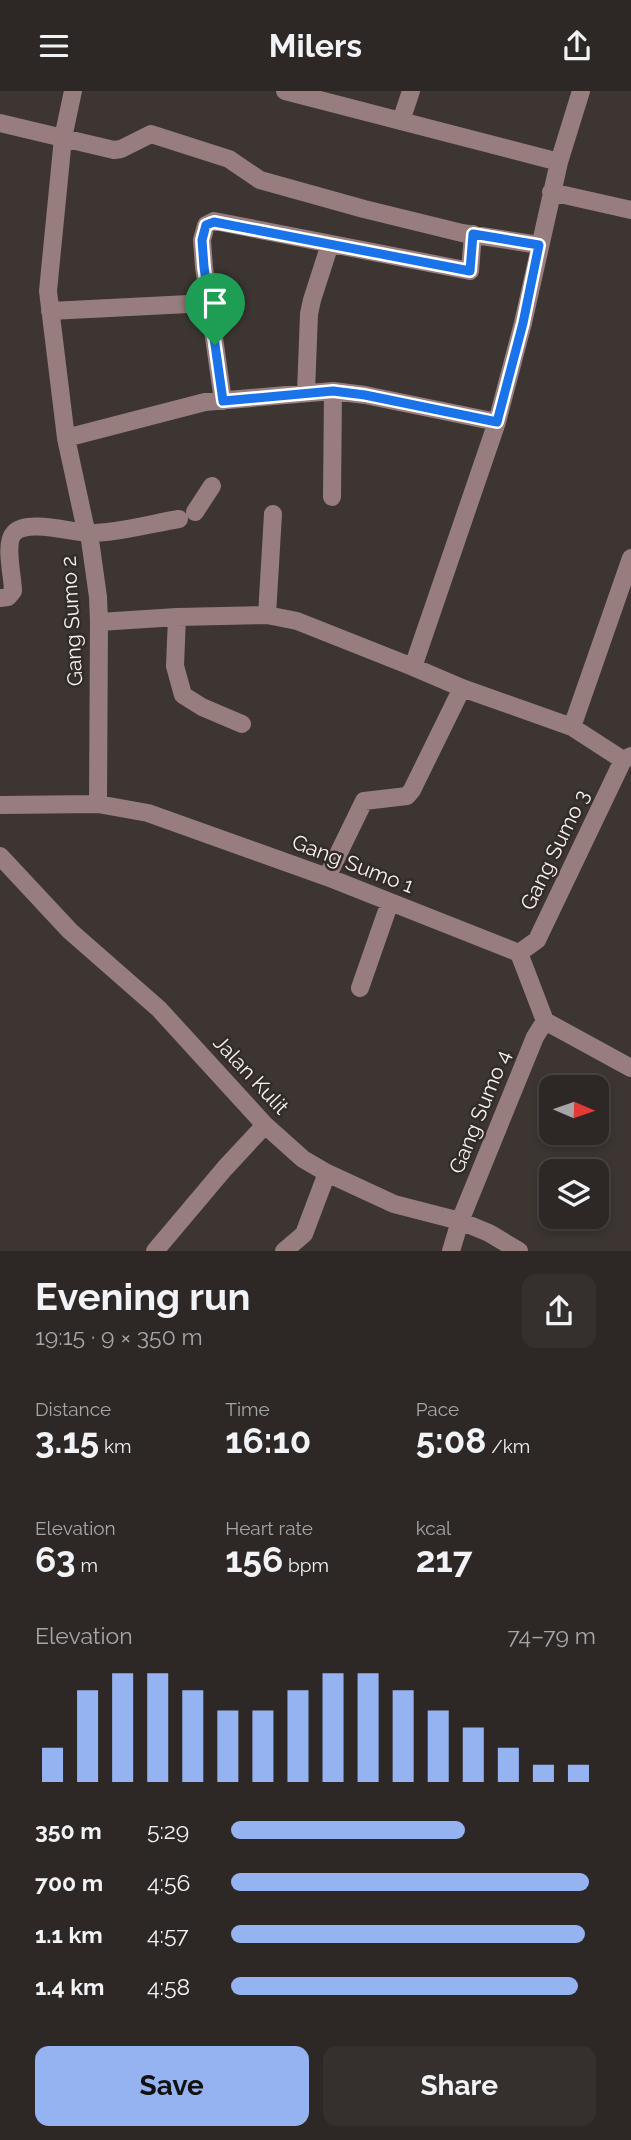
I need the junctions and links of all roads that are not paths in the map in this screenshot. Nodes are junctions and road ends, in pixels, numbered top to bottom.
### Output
1 (74, 91) edge
2 (285, 91) edge
3 (411, 91) edge
4 (581, 91) edge
5 (401, 121) junction
6 (0, 123) edge
7 (63, 138) junction
8 (559, 162) junction
9 (551, 192) junction
10 (631, 210) edge
11 (473, 234) junction
12 (330, 244) junction
13 (539, 245) junction
14 (209, 303) junction
15 (50, 311) junction
16 (333, 391) junction
17 (306, 392) junction
18 (223, 401) junction
19 (497, 422) junction
20 (66, 437) junction
21 (212, 486) dead end
22 (332, 497) dead end
23 (273, 513) dead end
24 (89, 533) junction
25 (631, 558) edge
26 (0, 598) edge
27 (267, 615) junction
28 (177, 617) junction
29 (99, 622) junction
30 (413, 667) junction
31 (462, 688) junction
32 (242, 724) dead end
33 (572, 727) junction
34 (627, 758) edge
35 (98, 804) junction
36 (0, 805) edge
37 (0, 856) edge
38 (327, 877) junction
39 (390, 902) junction
40 (519, 953) junction
41 (360, 988) dead end
42 (545, 1021) junction
43 (631, 1068) edge
44 (265, 1125) junction
45 (327, 1173) junction
46 (460, 1221) junction
47 (155, 1251) edge
48 (284, 1251) edge
49 (451, 1251) edge
50 (519, 1251) edge

1 - 7 street, Gang Sumo 2
2 - 5 street
3 - 5 street
4 - 8 street
5 - 8 street
6 - 7 street
7 - 11 street
7 - 15 street, Gang Sumo 2
8 - 9 street
9 - 10 street
9 - 13 street
11 - 12 street
11 - 13 street
12 - 14 street
12 - 17 street
13 - 19 street
14 - 15 street
14 - 18 street
15 - 20 street, Gang Sumo 2
16 - 17 street
16 - 19 street
16 - 22 street
17 - 18 street
18 - 20 street
19 - 30 street
20 - 24 street, Gang Sumo 2
21 - 24 street
23 - 27 street
24 - 26 street
24 - 29 street, Gang Sumo 2
25 - 33 street
27 - 28 street
27 - 30 street
28 - 29 street
28 - 32 street
29 - 35 street, Gang Sumo 2
30 - 31 street
31 - 33 street
31 - 38 street
33 - 34 street
34 - 40 street, Gang Sumo 3
35 - 36 street, Gang Sumo 1
35 - 38 street, Gang Sumo 1
37 - 44 street, Jalan Kulit
38 - 39 street, Gang Sumo 1
39 - 40 street, Gang Sumo 1
39 - 41 street
40 - 42 street
42 - 43 street
42 - 46 street, Gang Sumo 4
44 - 45 street, Jalan Kulit
44 - 47 street
45 - 46 street, Jalan Kulit
45 - 48 street
46 - 49 street, Gang Sumo 4
46 - 50 street, Jalan Kulit

